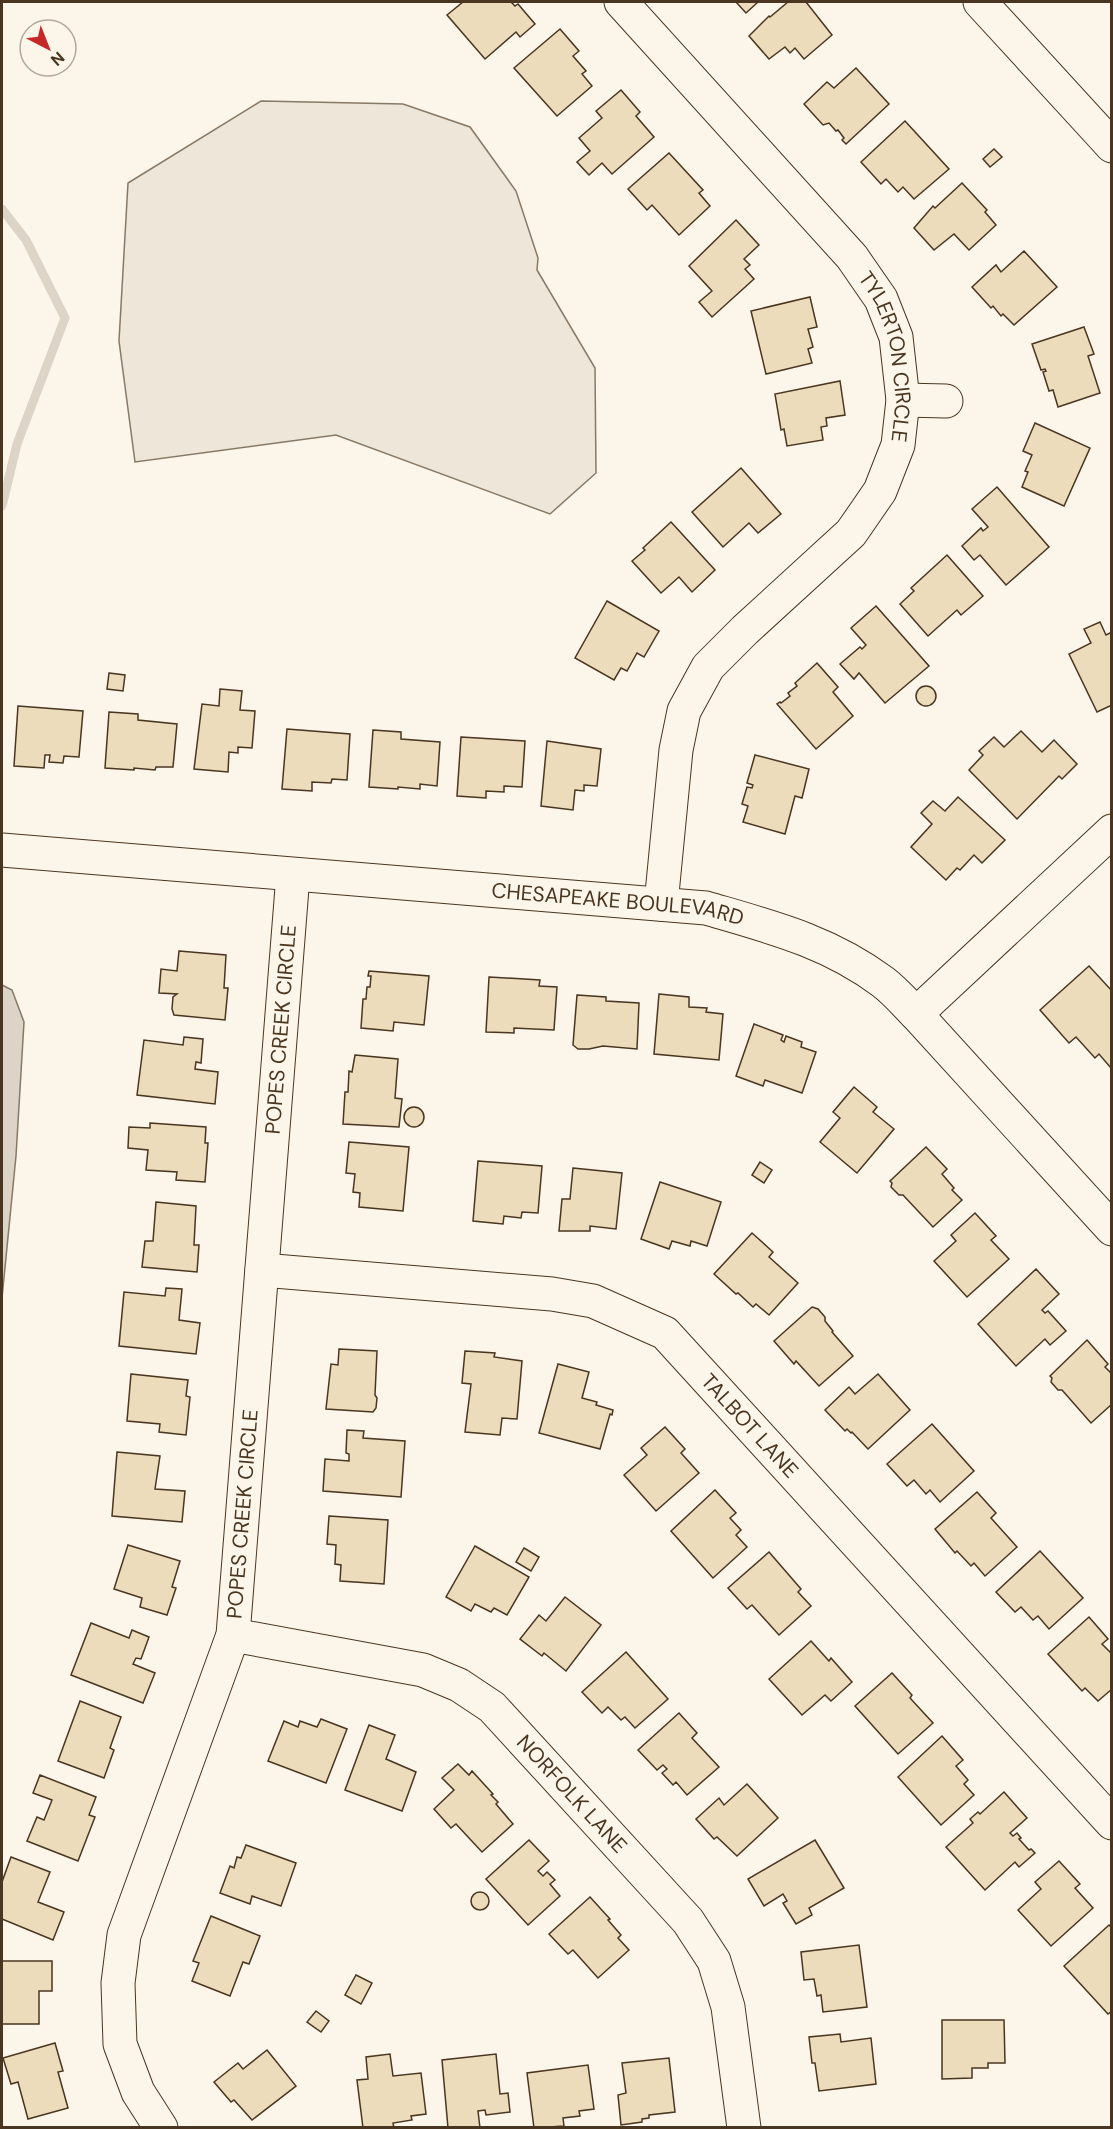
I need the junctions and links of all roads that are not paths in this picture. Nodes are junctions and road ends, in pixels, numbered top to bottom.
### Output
1 (621, 2) edge
2 (980, 2) edge
3 (1112, 146) edge
4 (903, 400) junction
5 (946, 401) dead end
6 (1112, 831) edge
7 (2, 850) edge
8 (293, 875) junction
9 (661, 904) junction
10 (916, 1014) junction
11 (1112, 1229) edge
12 (262, 1270) junction
13 (233, 1635) junction
14 (1112, 1823) edge
15 (161, 2127) edge
16 (744, 2127) edge

1 - 4 street, TYLERTON CIRCLE
2 - 3 street
4 - 5 street
4 - 9 street, TYLERTON CIRCLE
6 - 10 street
7 - 8 street, CHESAPEAKE BOULEVARD
8 - 9 street, CHESAPEAKE BOULEVARD
8 - 12 street, POPES CREEK CIRCLE
9 - 10 street, CHESAPEAKE BOULEVARD
10 - 11 street, CHESAPEAKE BOULEVARD
12 - 13 street, POPES CREEK CIRCLE
12 - 14 street, TALBOT LANE
13 - 15 street, POPES CREEK CIRCLE
13 - 16 street, NORFOLK LANE

